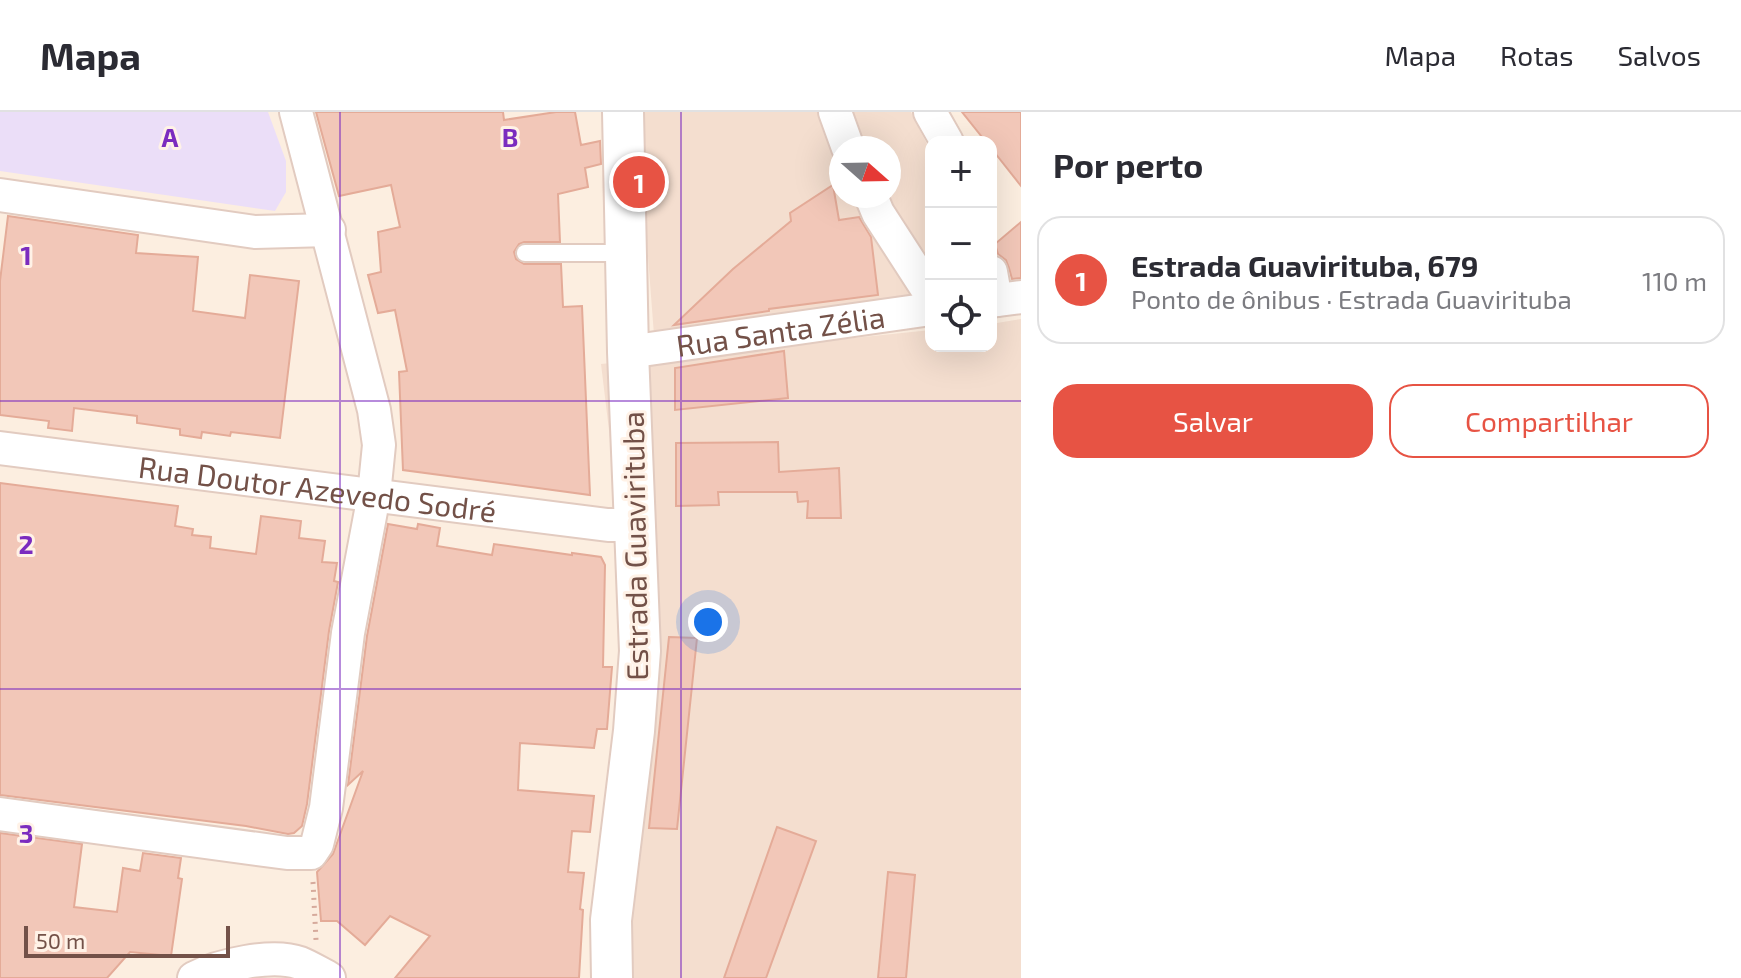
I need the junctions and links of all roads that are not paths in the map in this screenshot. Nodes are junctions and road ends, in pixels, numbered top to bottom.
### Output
1 (296, 112) edge
2 (623, 112) edge
3 (835, 112) edge
4 (930, 112) edge
5 (844, 136) edge
6 (944, 136) edge
7 (0, 195) edge
8 (876, 208) edge
9 (329, 230) junction
10 (525, 253) dead end
11 (627, 253) junction
12 (925, 286) edge
13 (925, 310) edge
14 (628, 352) junction
15 (0, 448) edge
16 (374, 495) junction
17 (636, 525) junction
18 (0, 814) edge
19 (323, 975) edge
20 (194, 978) edge
21 (612, 978) edge

1 - 9 street
2 - 11 street, Estrada Guavirituba
3 - 5 street
4 - 6 street
7 - 9 street
8 - 12 street
9 - 16 street
10 - 11 lane
11 - 14 street, Estrada Guavirituba
13 - 14 street, Rua Santa Zélia
14 - 17 street, Estrada Guavirituba
15 - 16 street, Rua Doutor Azevedo Sodré
16 - 17 street, Rua Doutor Azevedo Sodré
16 - 18 street
17 - 21 street, Estrada Guavirituba
19 - 20 street

